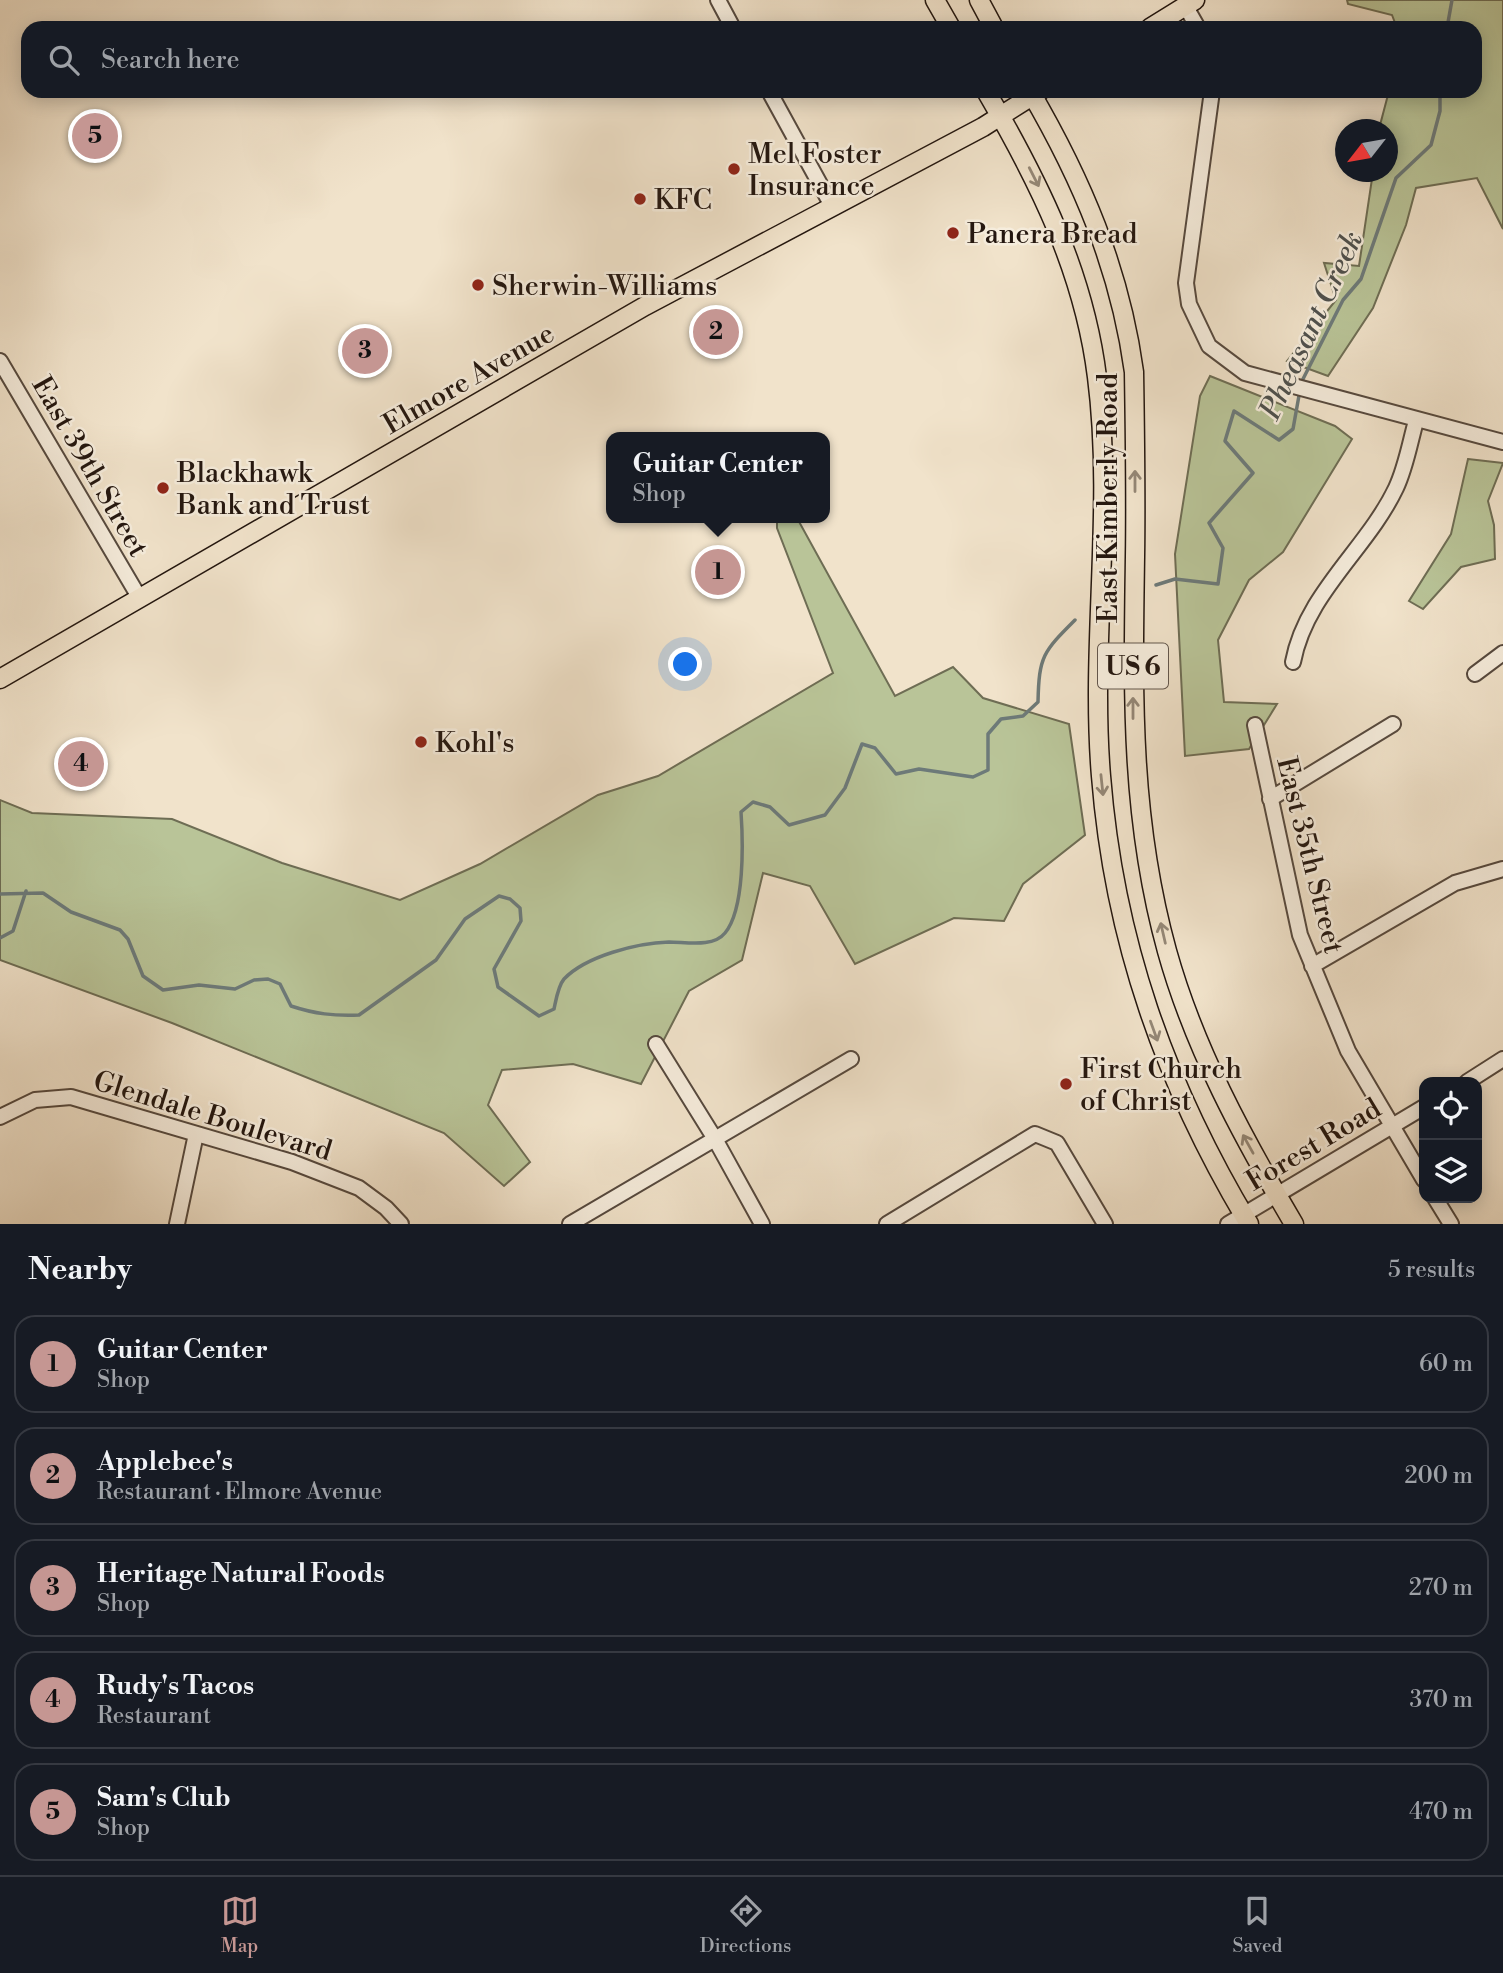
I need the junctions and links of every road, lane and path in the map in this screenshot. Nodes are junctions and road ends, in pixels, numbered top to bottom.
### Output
1 (718, 0) edge
2 (935, 0) edge
3 (979, 0) edge
4 (1190, 3) edge
5 (729, 21) edge
6 (947, 21) edge
7 (990, 21) edge
8 (1161, 21) edge
9 (1196, 21) edge
10 (773, 98) edge
11 (990, 98) edge
12 (1027, 98) edge
13 (1037, 98) edge
14 (1211, 98) edge
15 (1001, 117) junction
16 (832, 206) junction
17 (0, 361) edge
18 (1416, 421) junction
19 (1503, 442) edge
20 (139, 597) junction
21 (1503, 653) edge
22 (1293, 662) dead end
23 (1475, 674) dead end
24 (0, 679) edge
25 (1393, 724) dead end
26 (1255, 725) dead end
27 (1270, 799) junction
28 (1503, 869) edge
29 (1312, 965) junction
30 (656, 1044) dead end
31 (851, 1059) dead end
32 (1503, 1059) edge
33 (1475, 1077) edge
34 (1419, 1110) edge
35 (0, 1116) edge
36 (1391, 1126) junction
37 (196, 1134) junction
38 (715, 1139) junction
39 (1419, 1172) edge
40 (1276, 1193) junction
41 (1438, 1203) edge
42 (1240, 1221) edge
43 (177, 1224) edge
44 (401, 1224) edge
45 (570, 1224) edge
46 (762, 1224) edge
47 (887, 1224) edge
48 (1105, 1224) edge
49 (1294, 1224) edge
50 (1451, 1224) edge

1 - 5 street
2 - 6 main road
3 - 7 main road
4 - 8 main road
4 - 9 street
10 - 16 street
11 - 15 main road, US 6
12 - 15 main road, Elmore Avenue
40 -> 13 main road, East Kimberly Road / US 6
14 - 18 street
15 - 16 main road, Elmore Avenue
15 -> 42 main road, East Kimberly Road / US 6
16 - 20 main road, Elmore Avenue
17 - 20 street, East 39th Street
18 - 19 street
18 - 22 street
20 - 24 main road, Elmore Avenue
21 - 23 street
25 - 27 street
26 - 27 street, East 35th Street
27 - 29 street, East 35th Street
28 - 29 street
29 - 36 street, East 35th Street
30 - 38 street
31 - 38 street
32 - 33 street
34 - 36 street, Forest Road
35 - 37 street, Glendale Boulevard
36 - 39 street, East 35th Street
36 - 40 street, Forest Road
37 - 43 street
37 - 44 street, Glendale Boulevard
38 - 45 street
38 - 46 street
40 - 42 street, Forest Road
40 - 49 main road, East Kimberly Road / US 6
41 - 50 street
47 - 48 street

